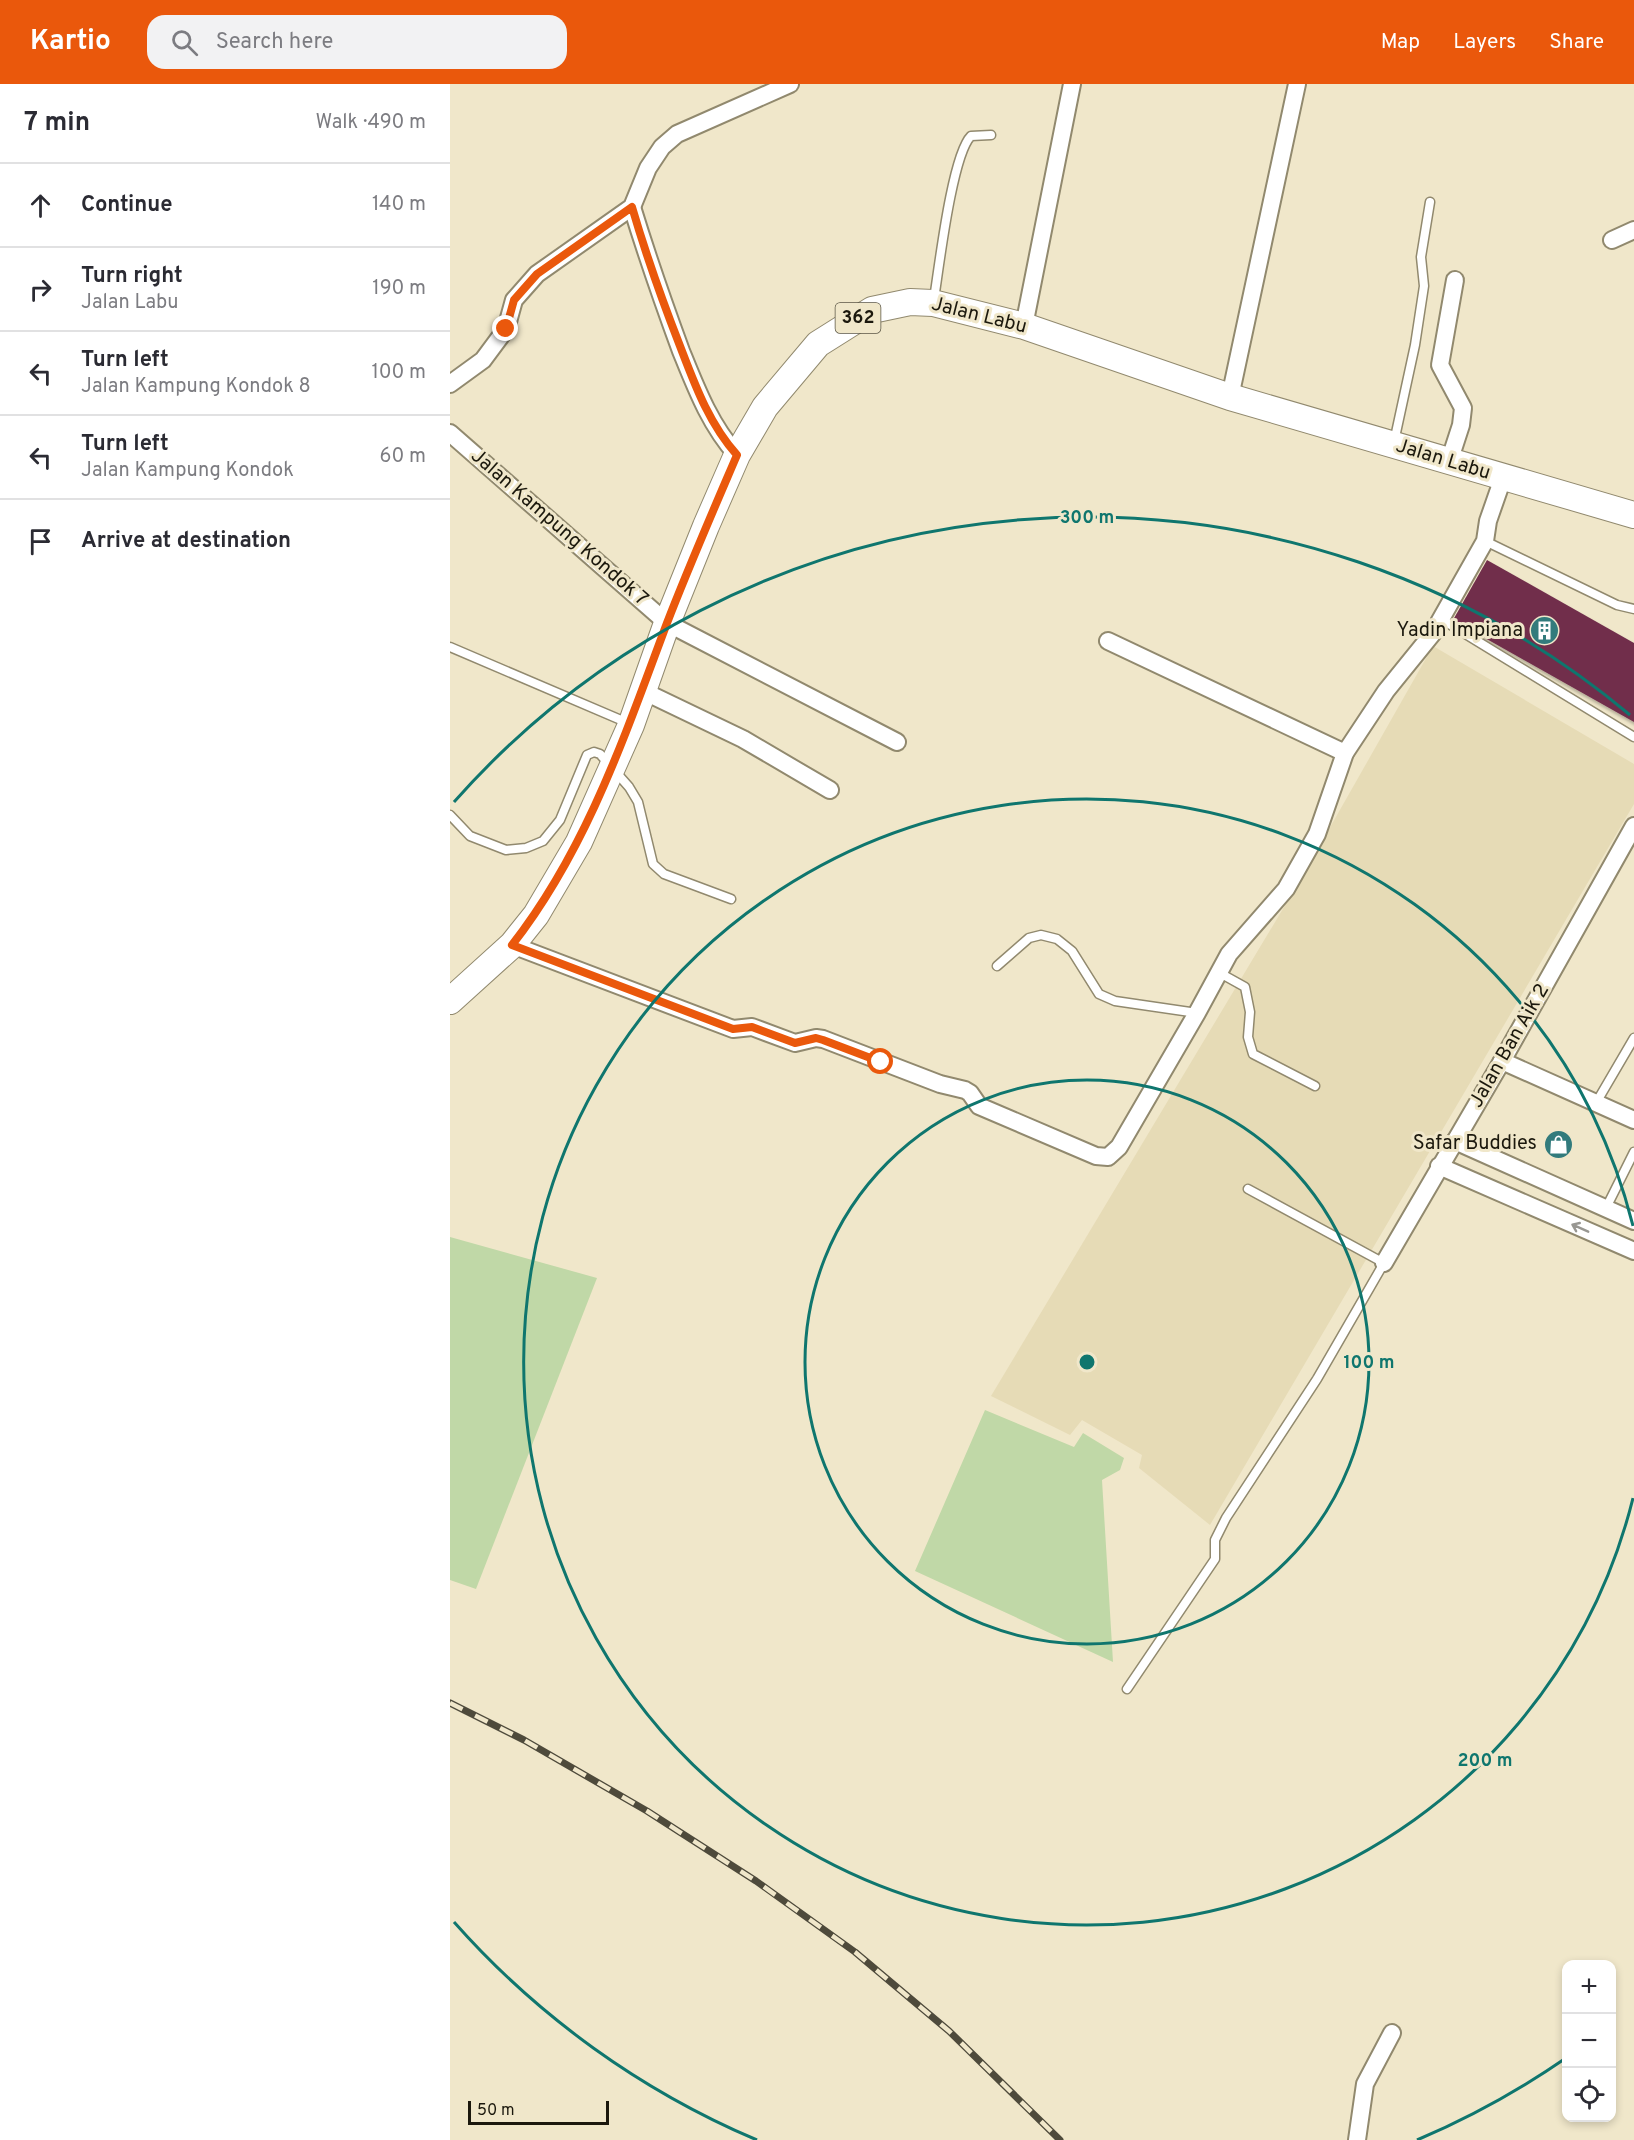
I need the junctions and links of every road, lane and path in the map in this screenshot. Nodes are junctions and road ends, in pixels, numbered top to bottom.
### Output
1 (790, 84) edge
2 (1072, 84) edge
3 (1298, 84) edge
4 (991, 135) dead end
5 (1430, 202) dead end
6 (632, 207) junction
7 (1634, 230) edge
8 (1611, 240) dead end
9 (1455, 280) dead end
10 (933, 303) junction
11 (1024, 326) junction
12 (450, 384) edge
13 (1230, 397) junction
14 (450, 434) edge
15 (1393, 445) junction
16 (737, 455) junction
17 (1449, 462) junction
18 (1503, 478) junction
19 (1634, 515) edge
20 (1485, 541) junction
21 (1634, 609) edge
22 (1441, 619) junction
23 (667, 623) junction
24 (1108, 641) dead end
25 (450, 647) edge
26 (643, 692) junction
27 (631, 725) junction
28 (1634, 737) edge
29 (897, 742) dead end
30 (1345, 753) junction
31 (613, 768) junction
32 (831, 790) dead end
33 (450, 814) edge
34 (1634, 826) edge
35 (731, 899) dead end
36 (512, 945) junction
37 (997, 966) dead end
38 (1218, 972) junction
39 (450, 1001) edge
40 (1197, 1013) junction
41 (1634, 1038) edge
42 (1502, 1061) junction
43 (1315, 1086) dead end
44 (1596, 1103) junction
45 (1634, 1120) edge
46 (1455, 1141) junction
47 (1634, 1152) edge
48 (1439, 1166) junction
49 (1248, 1189) dead end
50 (1605, 1208) junction
51 (1634, 1221) edge
52 (1634, 1251) edge
53 (1384, 1263) junction
54 (1127, 1689) dead end
55 (1392, 2033) dead end
56 (1357, 2140) edge

1 - 6 street
2 - 11 street
3 - 13 street
4 - 10 lane
5 - 15 lane
6 - 12 street
6 - 16 street
7 - 8 street
9 - 17 street
10 - 11 main road, Jalan Labu / 362
10 - 16 main road, Jalan Labu / 362
11 - 13 main road, Jalan Labu / 362
13 - 15 main road, Jalan Labu / 362
14 - 23 street, Jalan Kampung Kondok 7
15 - 17 main road, Jalan Labu / 362
16 - 23 main road, Jalan Labu / 362
17 - 18 main road, Jalan Labu / 362
18 - 19 main road, Jalan Labu / 362
18 - 20 street
20 - 21 lane
20 - 22 street
22 - 28 lane
22 - 30 street
23 - 26 main road, Jalan Labu / 362
23 - 29 street, Jalan Kampung Kondok 7
24 - 30 street
25 - 27 lane
26 - 27 main road, Jalan Labu / 362
26 - 32 street
27 - 31 main road, Jalan Labu / 362
30 - 38 street
31 - 33 lane
31 - 35 lane
31 - 36 main road, Jalan Labu / 362
34 - 42 street, Jalan Ban Aik 2
36 - 39 main road, Jalan Labu / 362
36 - 40 street
37 - 40 lane
38 - 40 street
38 - 43 lane
41 - 44 lane
42 - 44 street
42 - 46 street, Jalan Ban Aik 2
44 - 45 street
46 - 48 street, Jalan Ban Aik 2
46 - 50 street
47 - 50 lane
52 -> 48 street
48 - 53 street, Jalan Ban Aik 2
49 - 53 lane
50 - 51 street
53 - 54 lane
55 - 56 street

